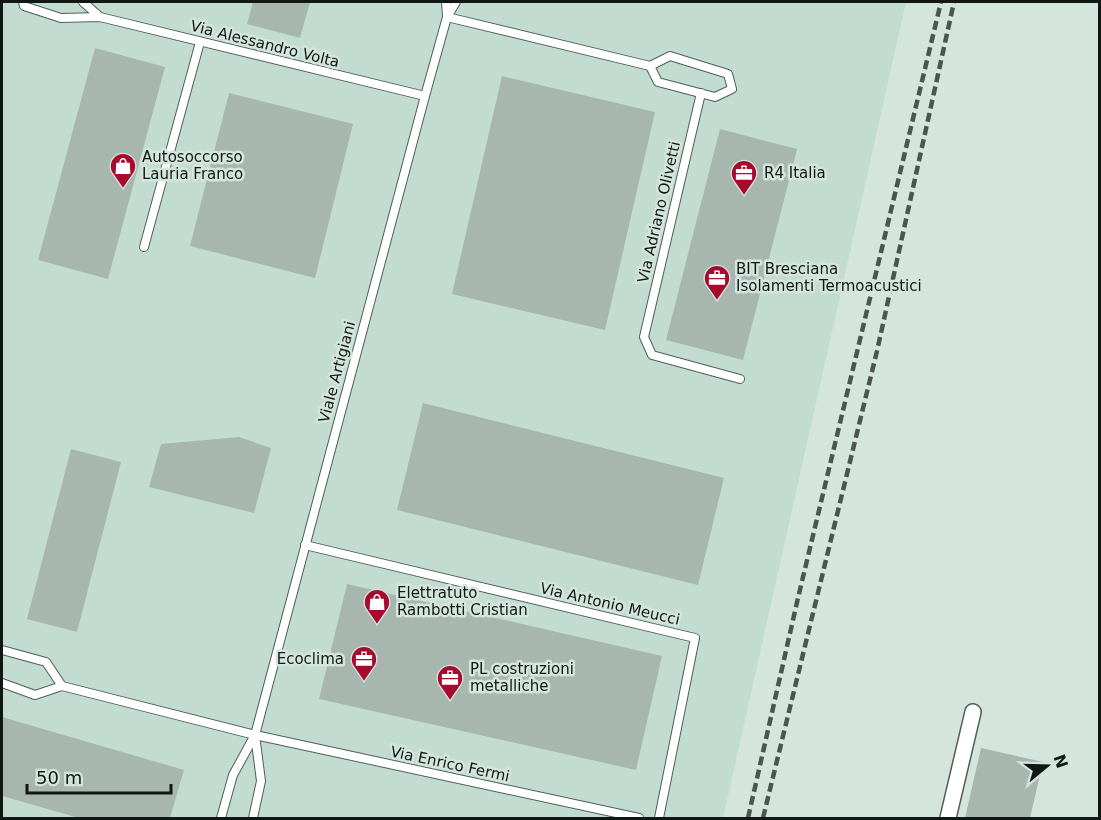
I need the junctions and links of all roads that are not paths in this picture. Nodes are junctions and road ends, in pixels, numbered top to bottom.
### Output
1 (23, 2) edge
2 (83, 2) edge
3 (446, 2) edge
4 (456, 2) edge
5 (100, 17) junction
6 (447, 17) junction
7 (200, 42) junction
8 (650, 66) junction
9 (701, 93) junction
10 (424, 96) junction
11 (144, 248) dead end
12 (740, 379) dead end
13 (306, 545) junction
14 (2, 650) edge
15 (2, 683) edge
16 (62, 686) junction
17 (973, 712) dead end
18 (255, 735) junction
19 (221, 819) edge
20 (252, 819) edge
21 (639, 819) edge
22 (659, 819) edge
23 (948, 819) edge

1 - 5 lane
2 - 5 lane
3 - 6 lane
4 - 6 lane
5 - 7 lane, Via Alessandro Volta
6 - 8 lane
6 - 10 lane, Viale Artigiani
7 - 10 lane, Via Alessandro Volta
7 - 11 lane
8 - 9 lane
8 - 9 lane
9 - 12 lane, Via Adriano Olivetti
10 - 13 lane, Viale Artigiani
13 - 18 lane, Viale Artigiani
13 - 22 lane, Via Antonio Meucci
14 - 16 lane
15 - 16 lane
16 - 18 lane, Via Enrico Fermi
17 - 23 street
18 - 19 lane
18 - 20 lane
18 - 21 lane, Via Enrico Fermi

